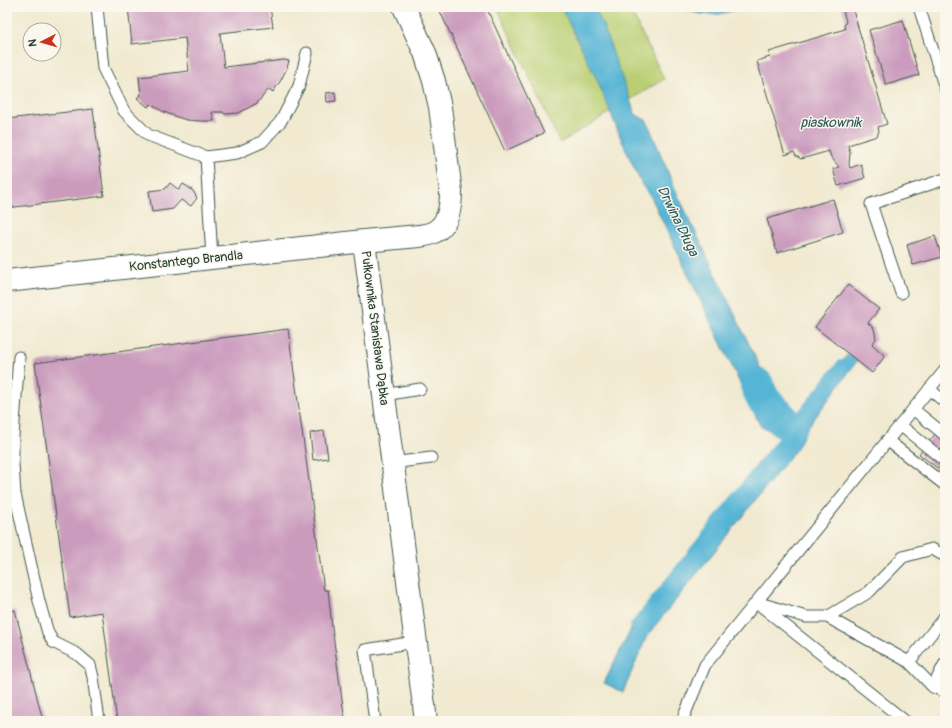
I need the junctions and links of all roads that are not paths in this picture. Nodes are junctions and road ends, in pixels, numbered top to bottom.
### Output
1 (97, 7) edge
2 (404, 7) edge
3 (919, 7) edge
4 (307, 53) dead end
5 (945, 88) edge
6 (206, 157) junction
7 (945, 179) edge
8 (364, 241) junction
9 (212, 258) junction
10 (7, 281) edge
11 (901, 293) dead end
12 (19, 357) dead end
13 (945, 370) edge
14 (420, 389) dead end
15 (929, 389) junction
16 (384, 395) junction
17 (945, 402) edge
18 (913, 409) junction
19 (900, 425) junction
20 (945, 436) edge
21 (887, 440) junction
22 (431, 458) dead end
23 (945, 461) edge
24 (392, 463) junction
25 (945, 485) edge
26 (945, 556) edge
27 (756, 602) junction
28 (945, 616) edge
29 (827, 617) junction
30 (415, 642) junction
31 (909, 662) junction
32 (945, 663) edge
33 (933, 687) junction
34 (945, 692) edge
35 (99, 721) edge
36 (375, 721) edge
37 (426, 721) edge
38 (682, 721) edge
39 (905, 721) edge

1 - 6 lane
2 - 8 street, Pułkownika Stanisława Dąbka
3 - 5 lane
4 - 6 lane
6 - 9 lane
7 - 11 lane
8 - 9 street, Konstantego Brandla
8 - 16 street, Pułkownika Stanisława Dąbka
9 - 10 street, Konstantego Brandla
12 - 35 lane
13 - 15 lane
14 - 16 lane
15 - 17 lane
15 - 18 lane
16 - 24 street, Pułkownika Stanisława Dąbka
18 - 19 lane
18 - 20 lane
19 - 21 lane
19 - 23 lane
21 - 25 lane
21 - 27 lane
22 - 24 lane
24 - 30 street, Pułkownika Stanisława Dąbka
26 - 29 lane
27 - 29 lane
27 - 38 lane
27 - 39 lane
28 - 31 lane
29 - 31 lane
30 - 36 lane
30 - 37 street, Pułkownika Stanisława Dąbka
31 - 33 lane
32 - 33 lane
33 - 34 lane

